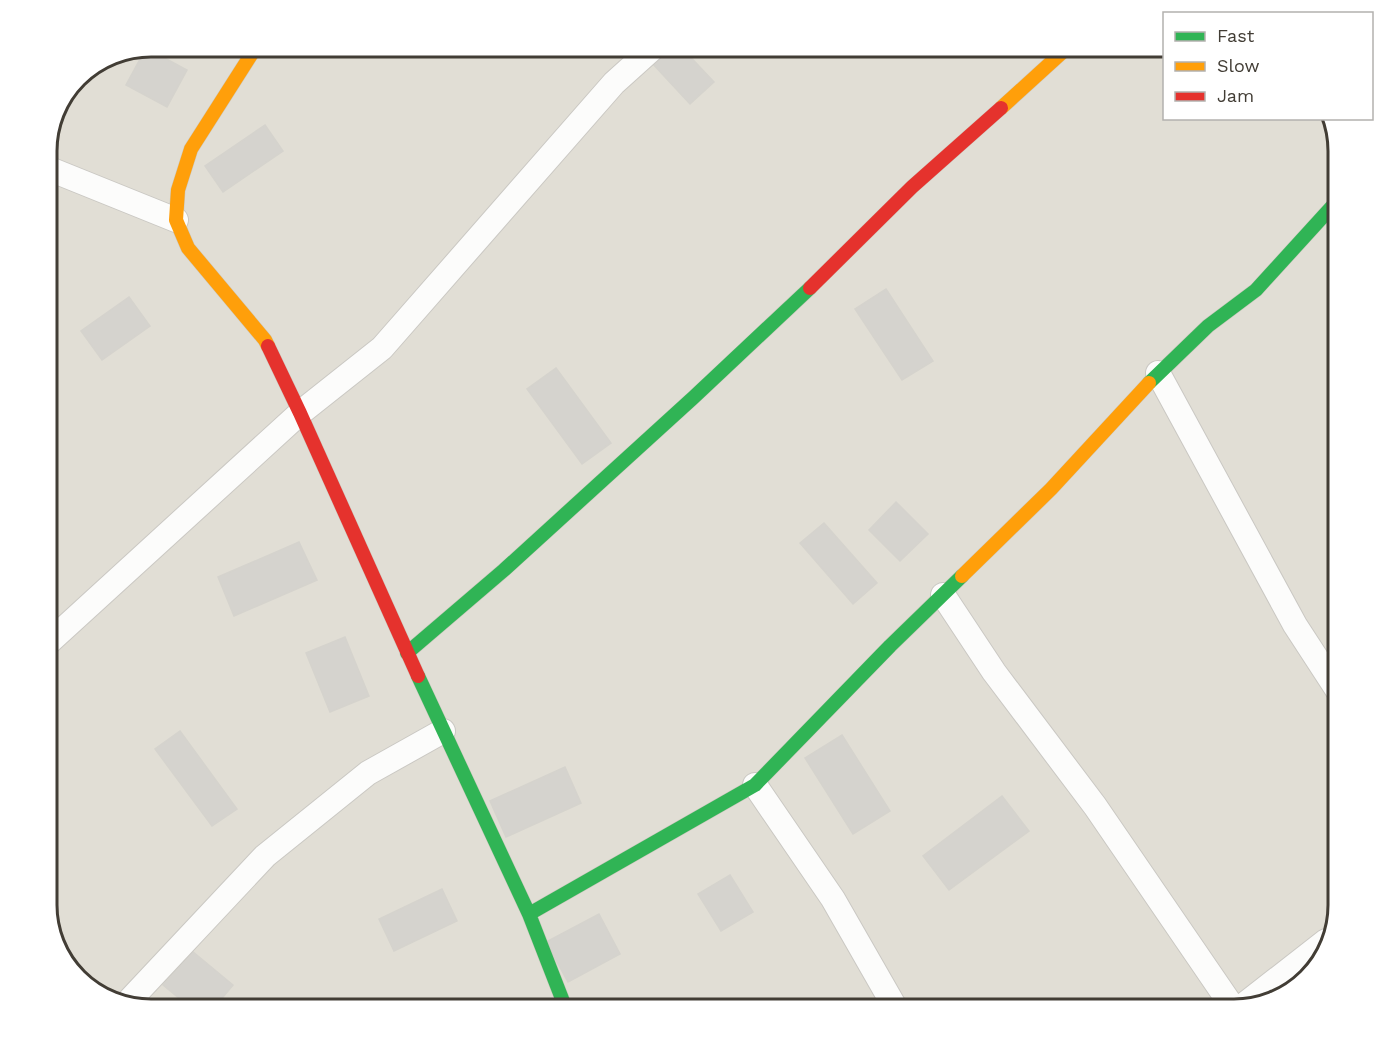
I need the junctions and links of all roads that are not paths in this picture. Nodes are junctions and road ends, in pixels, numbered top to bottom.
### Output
1 (249, 57) edge
2 (642, 57) edge
3 (1056, 57) edge
4 (57, 172) edge
5 (1328, 211) edge
6 (176, 220) junction
7 (1158, 373) junction
8 (300, 413) junction
9 (943, 596) junction
10 (57, 635) edge
11 (406, 654) junction
12 (1328, 676) edge
13 (443, 731) junction
14 (755, 785) junction
15 (529, 914) junction
16 (1317, 948) edge
17 (1255, 996) edge
18 (133, 997) edge
19 (562, 999) edge
20 (890, 999) edge
21 (1227, 999) edge

1 - 6 street
2 - 8 street
3 - 11 street
4 - 6 street
5 - 7 street
6 - 8 street
7 - 9 street
7 - 12 street
8 - 10 street
8 - 11 street
9 - 14 street
9 - 21 street
11 - 13 street
13 - 15 street
13 - 18 street
14 - 15 street
14 - 20 street
15 - 19 street
16 - 17 street

